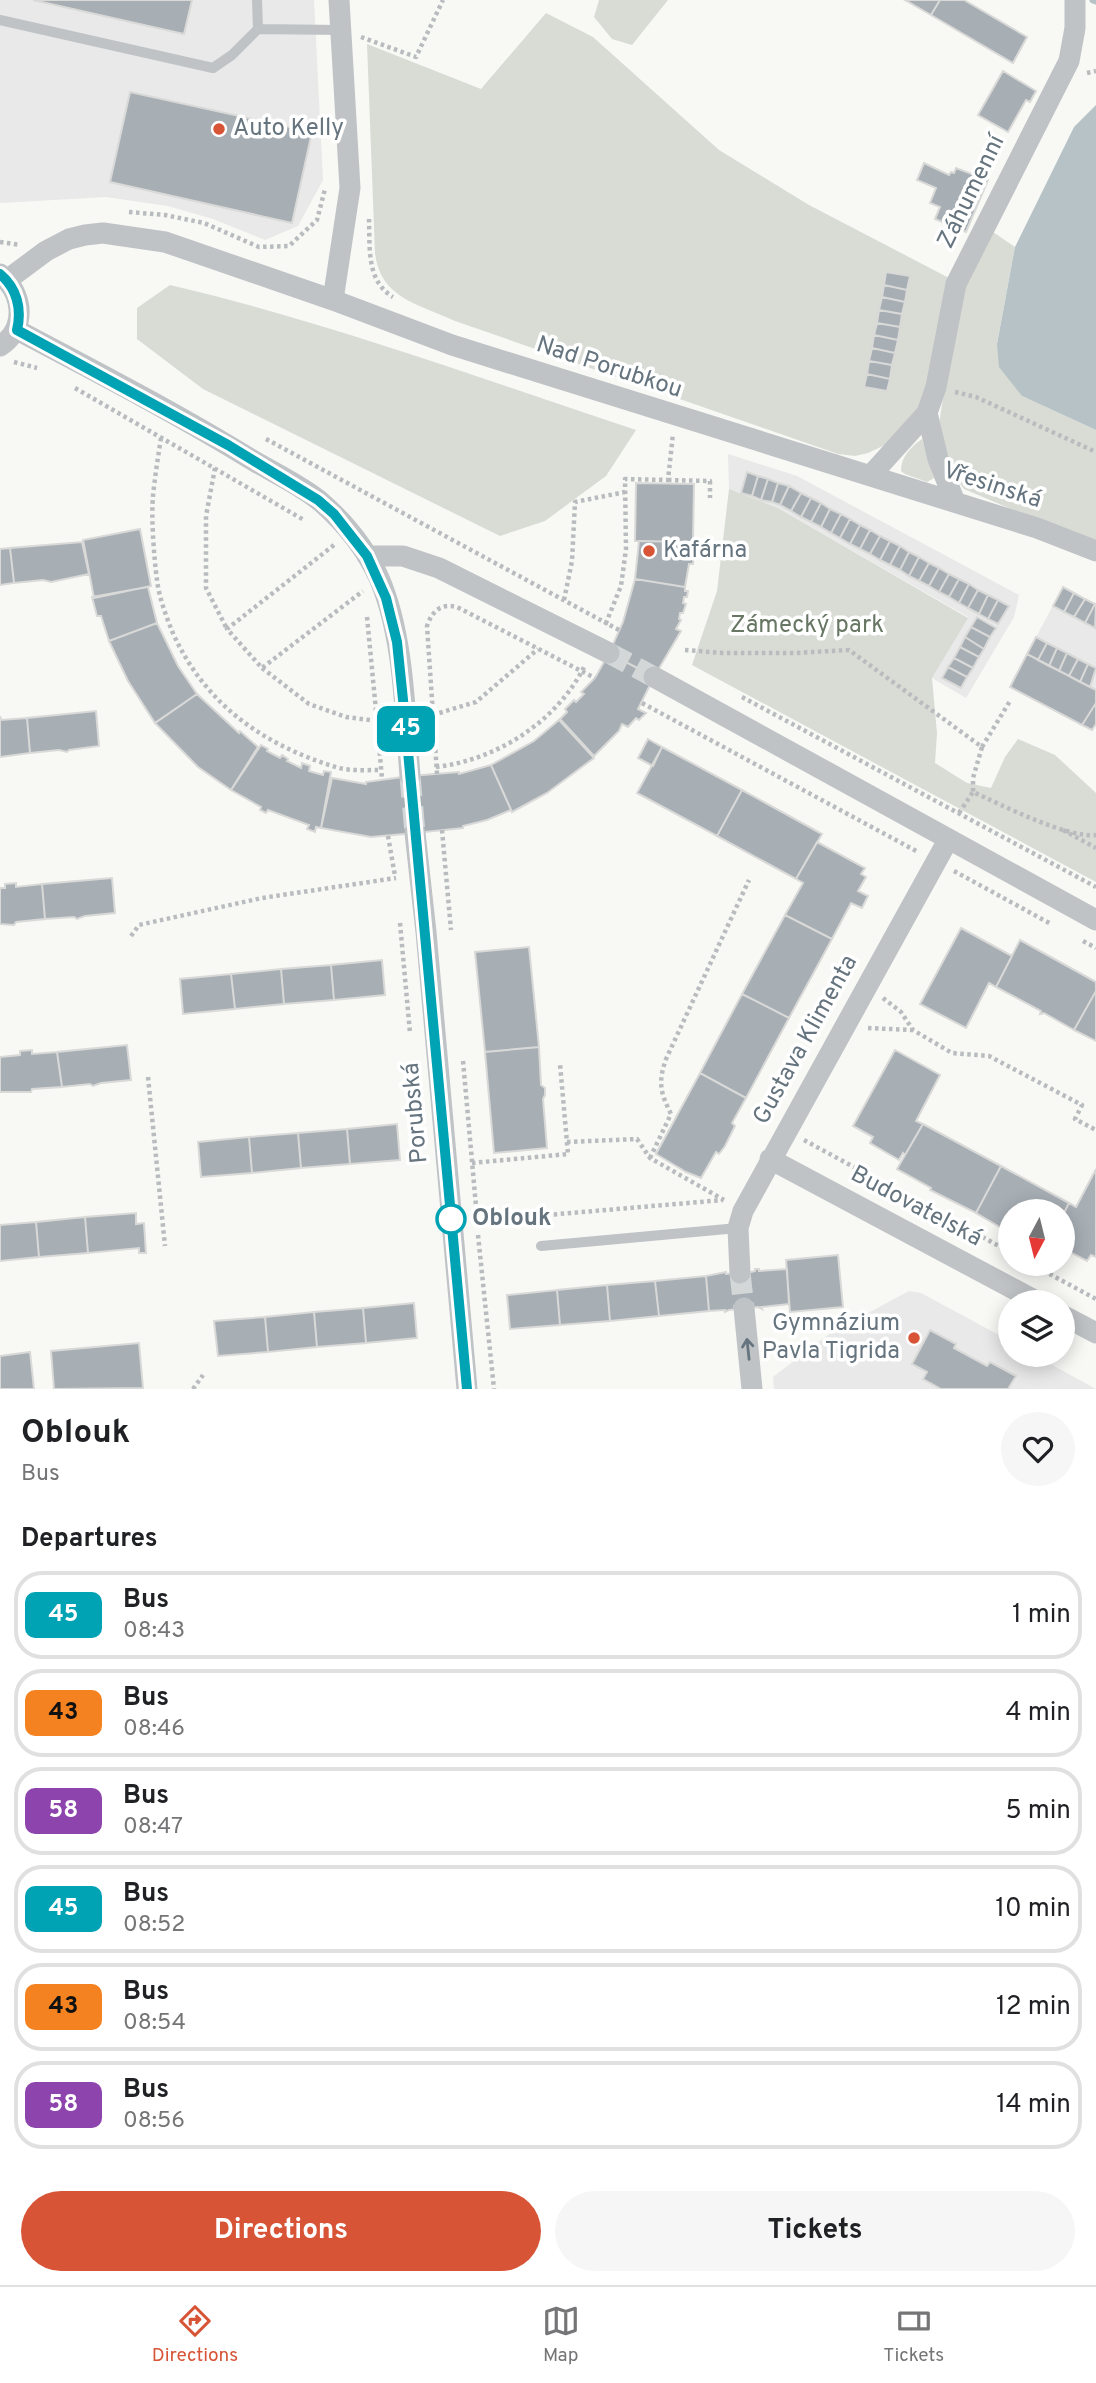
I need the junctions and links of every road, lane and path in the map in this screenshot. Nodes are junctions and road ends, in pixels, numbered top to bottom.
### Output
1 (257, 0) edge
2 (339, 0) edge
3 (443, 0) edge
4 (1075, 0) edge
5 (0, 22) edge
6 (351, 27) junction
7 (258, 29) junction
8 (362, 37) junction
9 (363, 51) dead end
10 (327, 182) dead end
11 (118, 211) dead end
12 (369, 215) dead end
13 (0, 242) edge
14 (33, 260) junction
15 (4, 277) edge
16 (333, 300) junction
17 (402, 303) dead end
18 (17, 330) junction
19 (4, 355) edge
20 (40, 368) dead end
21 (64, 382) dead end
22 (936, 387) junction
23 (927, 413) junction
24 (261, 437) dead end
25 (161, 438) junction
26 (673, 440) dead end
27 (1096, 452) edge
28 (215, 468) junction
29 (871, 475) junction
30 (667, 480) junction
31 (625, 492) junction
32 (710, 498) dead end
33 (955, 502) junction
34 (313, 527) dead end
35 (324, 536) dead end
36 (335, 545) junction
37 (1096, 551) edge
38 (341, 552) dead end
39 (367, 556) junction
40 (359, 579) dead end
41 (364, 590) junction
42 (564, 600) junction
43 (365, 603) dead end
44 (367, 616) dead end
45 (606, 623) junction
46 (227, 629) junction
47 (619, 631) dead end
48 (538, 649) junction
49 (602, 649) junction
50 (685, 650) dead end
51 (262, 668) junction
52 (582, 671) junction
53 (654, 677) tunnel mouth
54 (595, 678) dead end
55 (741, 696) dead end
56 (1010, 701) dead end
57 (642, 703) dead end
58 (433, 717) junction
59 (405, 719) junction
60 (377, 721) junction
61 (982, 747) junction
62 (436, 767) junction
63 (381, 770) junction
64 (437, 774) dead end
65 (410, 776) tunnel mouth
66 (382, 779) dead end
67 (973, 792) junction
68 (959, 813) junction
69 (1057, 826) junction
70 (442, 830) dead end
71 (415, 833) tunnel mouth
72 (1096, 835) edge
73 (948, 840) junction
74 (1096, 849) edge
75 (936, 862) junction
76 (396, 877) dead end
77 (750, 880) dead end
78 (1096, 887) edge
79 (1096, 920) edge
80 (1060, 929) dead end
81 (1072, 935) dead end
82 (131, 936) dead end
83 (452, 943) dead end
84 (1096, 948) edge
85 (861, 996) junction
86 (866, 1028) dead end
87 (913, 1030) junction
88 (462, 1053) dead end
89 (561, 1064) dead end
90 (148, 1077) dead end
91 (1096, 1130) edge
92 (803, 1140) dead end
93 (567, 1142) junction
94 (650, 1158) junction
95 (770, 1159) junction
96 (472, 1163) junction
97 (723, 1200) junction
98 (740, 1220) junction
99 (477, 1221) junction
100 (165, 1246) dead end
101 (541, 1246) dead end
102 (998, 1246) edge
103 (740, 1273) tunnel mouth
104 (1053, 1276) edge
105 (1016, 1290) edge
106 (1096, 1299) edge
107 (744, 1308) tunnel mouth
108 (1075, 1322) edge
109 (1096, 1333) edge
110 (203, 1375) dead end
111 (193, 1389) edge
112 (467, 1389) edge
113 (494, 1389) edge
114 (752, 1389) edge

1 - 7 lane
2 - 6 street
3 - 8 path
4 - 22 street, Záhumenní
5 - 7 lane
6 - 7 lane
6 - 8 path
6 - 8 path
6 - 16 street
8 - 9 path
10 - 11 path
12 - 17 path
13 - 14 path
14 - 15 street, Nad Porubkou
14 - 16 street, Nad Porubkou
15 - 18 street
16 - 29 street, Nad Porubkou
18 - 19 street
18 - 39 street
19 - 20 path
21 - 25 path
22 - 23 street, Záhumenní
22 - 27 path
23 - 29 street, Záhumenní
23 - 33 street
24 - 42 path
25 - 28 path
25 - 63 path
26 - 30 path
28 - 34 path
28 - 46 path
29 - 33 street, Vřesinská
30 - 31 path
30 - 32 path
31 - 42 path
31 - 45 path
33 - 37 street, Vřesinská
35 - 36 path
36 - 38 path
36 - 46 path
39 - 49 street
39 - 59 street
40 - 41 path
41 - 43 path
41 - 51 path
42 - 45 path
44 - 60 path
45 - 47 path
45 - 49 path
46 - 51 path
48 - 52 path
48 - 58 path
48 - 58 path
49 - 52 path
50 - 61 path
51 - 60 path
52 - 54 path
52 - 62 path
53 - 73 street
55 - 68 path
56 - 61 path
57 - 75 path
58 - 59 path
58 - 62 path
59 - 60 path
59 - 65 street
60 - 63 path
61 - 67 path
62 - 64 path
63 - 66 path
67 - 68 path
67 - 69 path
68 - 78 path
69 - 72 path
69 - 74 path
70 - 83 path
71 - 112 street, Porubská
73 - 75 street, Gustava Klimenta
73 - 79 street
75 - 80 path
75 - 85 street, Gustava Klimenta
76 - 82 path
77 - 94 path
81 - 84 path
85 - 87 path
85 - 95 street, Gustava Klimenta
86 - 87 path
87 - 91 path
88 - 96 path
89 - 93 path
90 - 100 path
92 - 102 path
93 - 94 path
93 - 96 path
94 - 97 path
95 - 98 street, Gustava Klimenta
95 - 105 street, Budovatelská
96 - 99 path
97 - 98 path
97 - 99 path
98 - 101 lane
98 - 103 street, Gustava Klimenta
99 - 113 path
104 - 106 path
114 -> 107 street
108 - 109 street
110 - 111 path

